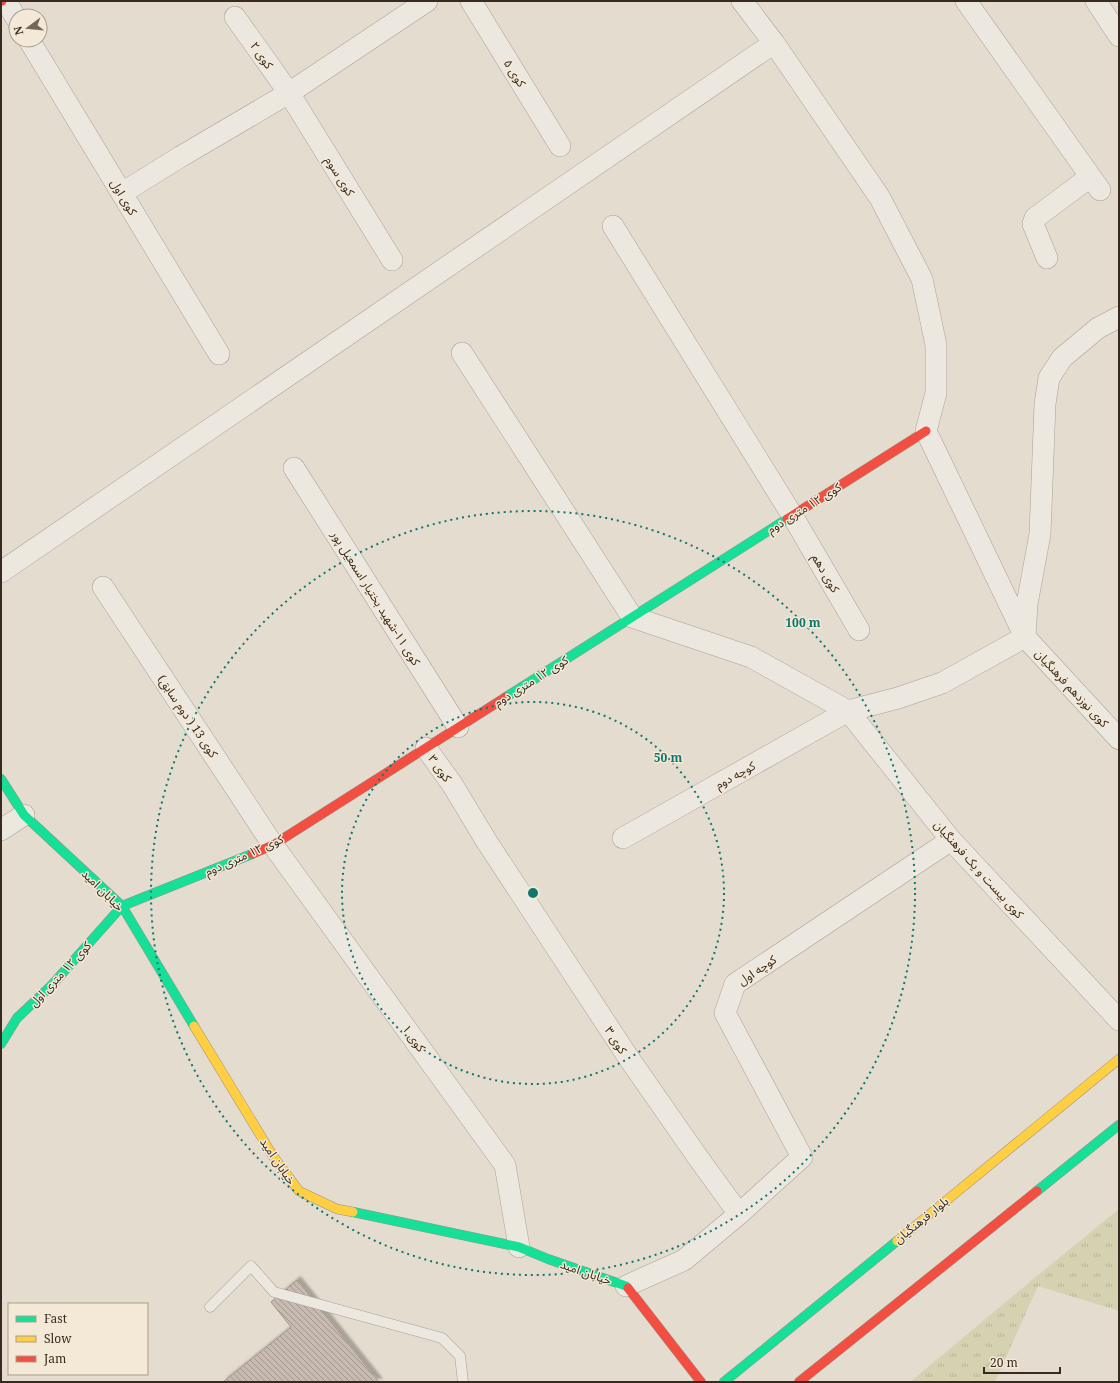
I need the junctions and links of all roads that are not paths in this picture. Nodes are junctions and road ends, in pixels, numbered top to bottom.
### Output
1 (427, 1) edge
2 (471, 1) edge
3 (742, 1) edge
4 (966, 1) edge
5 (1096, 1) edge
6 (235, 17) dead end
7 (1118, 31) edge
8 (774, 43) junction
9 (34, 48) edge
10 (288, 93) junction
11 (560, 146) dead end
12 (122, 193) junction
13 (613, 226) dead end
14 (1046, 258) dead end
15 (392, 260) dead end
16 (1119, 317) edge
17 (462, 353) dead end
18 (219, 354) dead end
19 (926, 431) junction
20 (294, 468) dead end
21 (792, 516) junction
22 (1, 572) edge
23 (103, 587) dead end
24 (632, 617) junction
25 (859, 630) dead end
26 (1025, 637) junction
27 (848, 711) junction
28 (458, 727) junction
29 (1119, 739) edge
30 (426, 748) junction
31 (1, 779) edge
32 (24, 814) junction
33 (1, 830) edge
34 (623, 838) dead end
35 (951, 840) junction
36 (273, 845) junction
37 (122, 906) junction
38 (1119, 1020) edge
39 (1, 1044) edge
40 (1119, 1059) edge
41 (1119, 1125) edge
42 (739, 1214) junction
43 (519, 1247) junction
44 (626, 1286) junction
45 (210, 1307) dead end
46 (463, 1382) edge
47 (701, 1382) edge
48 (724, 1382) edge
49 (799, 1382) edge

1 - 10 street
2 - 11 street, کوی ۵
3 - 8 street
4 - 14 street
5 - 7 street
6 - 10 street, کوی ۲
8 - 19 street
8 - 22 street
9 - 12 street, کوی اول
10 - 12 street
10 - 15 street, کوی سوم
12 - 18 street, کوی اول
13 - 21 street, کوی دهم
16 - 26 street
17 - 24 street
19 - 21 street, کوی ۱۲ متری دوم
19 - 26 street, کوی نوزدهم فرهنگیان
20 - 28 street, کوی ۱۱-شهید بختیار اسمعیل پور
21 - 24 street, کوی ۱۲ متری دوم
21 - 25 street, کوی دهم
23 - 36 street, کوی 13 ( دوم سابق)
24 - 27 street
24 - 28 street, کوی ۱۲ متری دوم
26 - 27 street, کوچه دوم
26 - 29 street, کوی نوزدهم فرهنگیان
27 - 34 street, کوچه دوم
27 - 35 street, کوی بیست و یک فرهنگیان
28 - 30 street, کوی ۱۲ متری دوم
30 - 36 street, کوی ۱۲ متری دوم
30 - 42 street, کوی ۳
31 - 32 street, خیابان امید
32 - 33 street
32 - 37 street, خیابان امید
35 - 38 street, کوی بیست و یک فرهنگیان
35 - 42 street, کوچه اول
36 - 37 street, کوی ۱۲ متری دوم
36 - 43 street, کوی ۱
37 - 39 street, کوی ۱۲ متری اول
37 - 43 street, خیابان امید
40 - 48 street, بلوار فرهنگیان
41 - 49 street
42 - 44 street
43 - 44 street, خیابان امید
44 - 47 street, خیابان امید
45 - 46 lane

